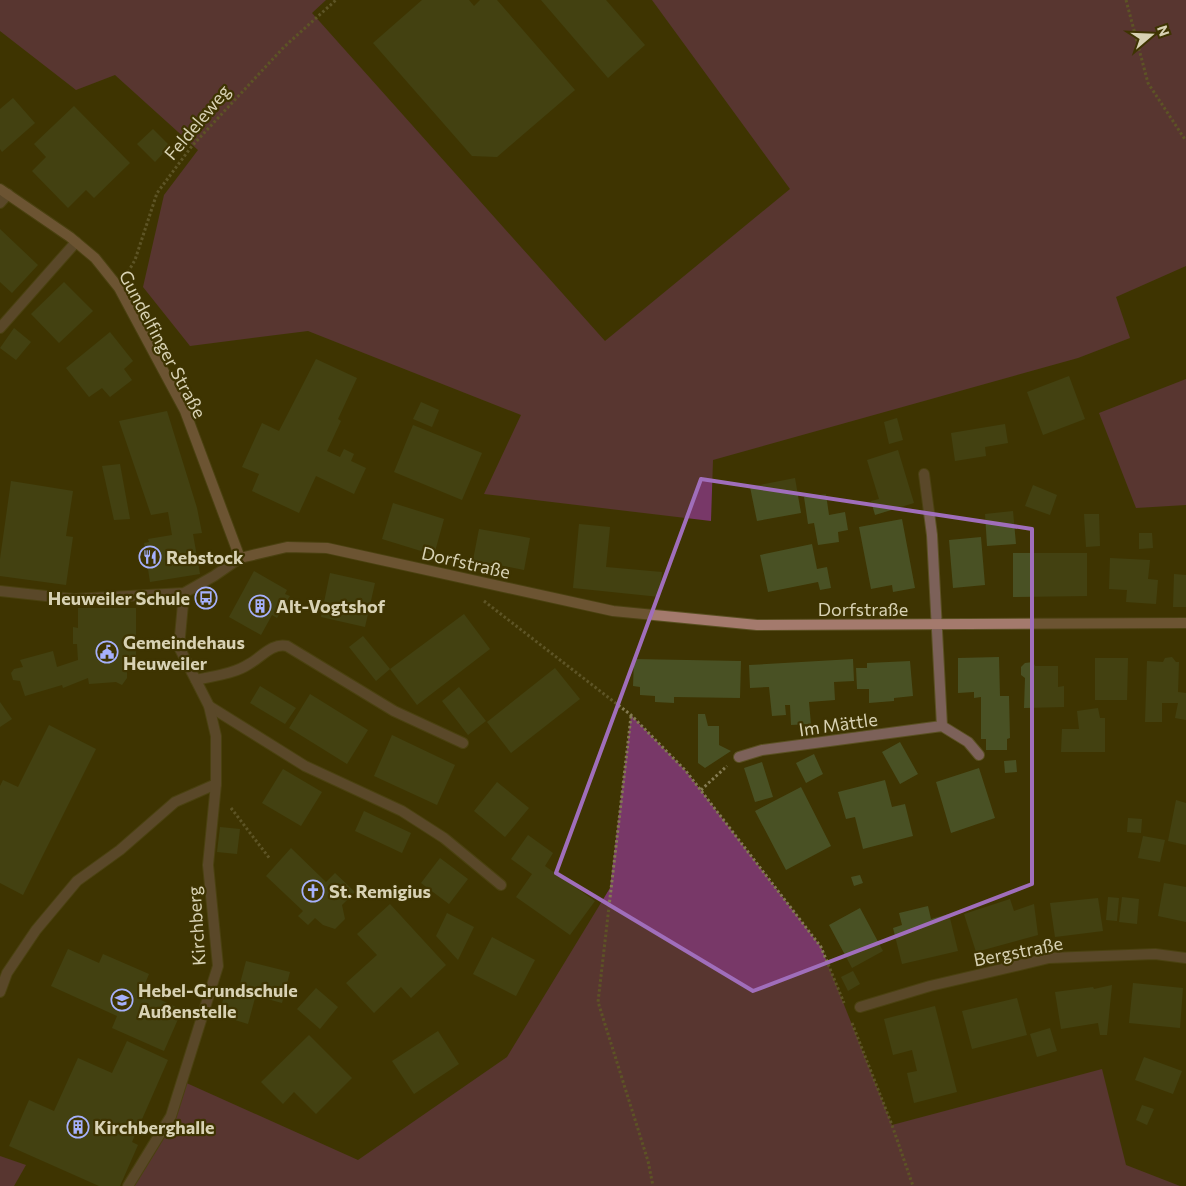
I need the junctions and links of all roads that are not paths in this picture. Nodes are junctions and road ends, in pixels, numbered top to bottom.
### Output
1 (4, 191) edge
2 (0, 203) edge
3 (76, 242) junction
4 (0, 328) edge
5 (924, 474) dead end
6 (240, 558) junction
7 (0, 592) edge
8 (184, 593) junction
9 (1186, 623) edge
10 (936, 625) junction
11 (196, 680) junction
12 (209, 706) junction
13 (942, 726) junction
14 (463, 742) dead end
15 (979, 755) dead end
16 (739, 757) road end
17 (216, 784) junction
18 (501, 885) dead end
19 (1186, 958) edge
20 (0, 992) edge
21 (860, 1007) dead end
22 (128, 1186) edge

1 - 2 street
1 - 3 street, Gundelfinger Straße
3 - 4 street
3 - 6 street, Gundelfinger Straße
5 - 10 street, Dorfstraße
6 - 8 street, Dorfstraße
6 - 10 street, Dorfstraße
7 - 8 street, Dorfstraße
8 - 11 street, Kirchberg
9 - 10 street, Dorfstraße
10 - 13 street
11 - 12 street, Kirchberg
11 - 14 street
12 - 17 street, Kirchberg
12 - 18 street
13 - 15 street
13 - 16 street, Im Mättle
17 - 20 street
17 - 22 street, Kirchberg
19 - 21 street, Bergstraße

